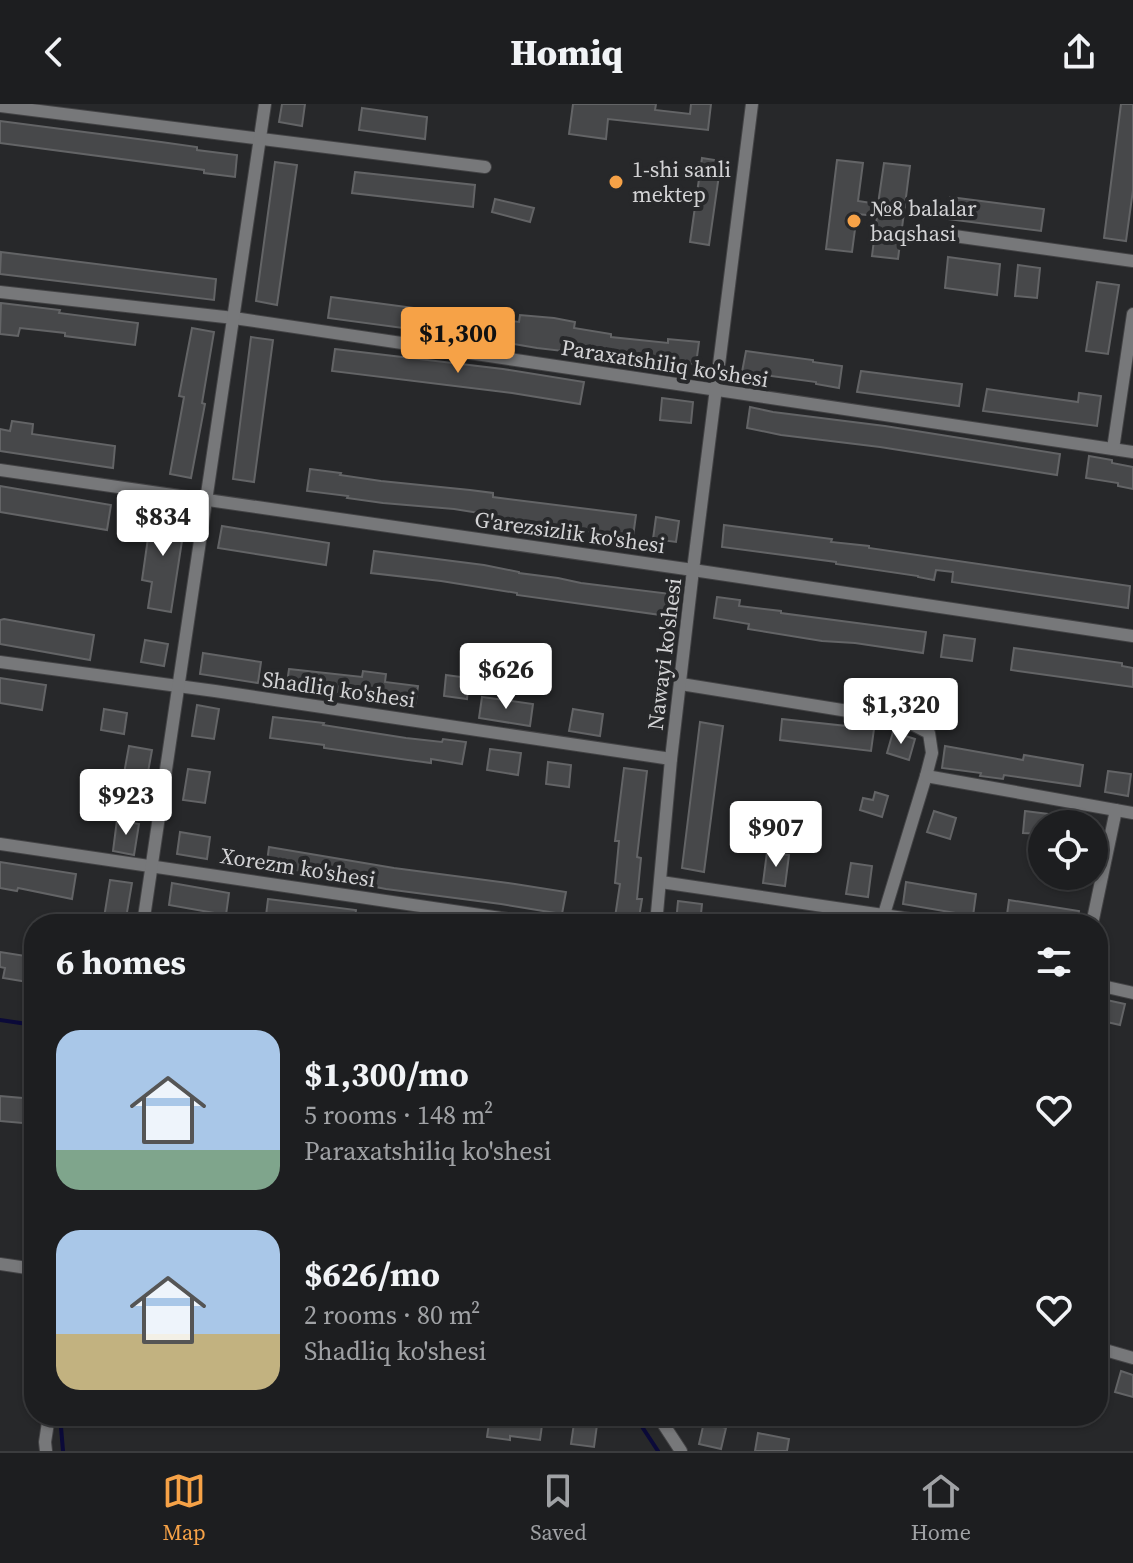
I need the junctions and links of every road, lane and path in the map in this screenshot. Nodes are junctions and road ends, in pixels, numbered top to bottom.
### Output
1 (265, 104) edge
2 (752, 104) edge
3 (0, 106) edge
4 (260, 138) junction
5 (485, 167) dead end
6 (947, 235) dead end
7 (1133, 261) edge
8 (0, 292) edge
9 (1133, 314) edge
10 (234, 318) junction
11 (716, 391) junction
12 (1113, 449) junction
13 (1133, 452) edge
14 (0, 470) edge
15 (205, 500) junction
16 (693, 570) junction
17 (1133, 636) edge
18 (0, 662) edge
19 (681, 684) junction
20 (179, 687) junction
21 (671, 759) junction
22 (926, 776) junction
23 (1116, 810) junction
24 (1133, 813) edge
25 (0, 844) edge
26 (152, 865) junction
27 (661, 882) junction
28 (145, 914) edge
29 (476, 914) edge
30 (657, 914) edge
31 (847, 914) edge
32 (884, 914) edge
33 (1094, 914) edge
34 (1108, 987) edge
35 (1133, 993) edge
36 (0, 1264) edge
37 (24, 1268) edge
38 (1108, 1351) edge
39 (1133, 1358) edge
40 (47, 1426) edge
41 (665, 1426) edge
42 (46, 1451) edge
43 (681, 1451) edge

1 - 4 street
2 - 11 street, Nawayi ko'shesi
3 - 4 street
4 - 5 street
4 - 10 street
6 - 7 street
8 - 10 street, Paraxatshiliq ko'shesi
9 - 12 street
10 - 11 street, Paraxatshiliq ko'shesi
10 - 15 street
11 - 12 street, Paraxatshiliq ko'shesi
11 - 16 street, Nawayi ko'shesi
12 - 13 street, Paraxatshiliq ko'shesi
14 - 15 street, G'arezsizlik ko'shesi
15 - 16 street, G'arezsizlik ko'shesi
15 - 20 street
16 - 17 street, G'arezsizlik ko'shesi
16 - 19 street, Nawayi ko'shesi
18 - 20 street, Shadliq ko'shesi
19 - 21 street, Nawayi ko'shesi
19 - 22 street
20 - 21 street, Shadliq ko'shesi
20 - 26 street
21 - 27 street, Nawayi ko'shesi
22 - 23 street
22 - 32 street
23 - 24 street
23 - 33 street
25 - 26 street, Xorezm ko'shesi
26 - 28 street
26 - 29 street, Xorezm ko'shesi
27 - 30 street, Nawayi ko'shesi
27 - 31 street
34 - 35 street
36 - 37 street
38 - 39 street
40 - 42 street
41 - 43 street

